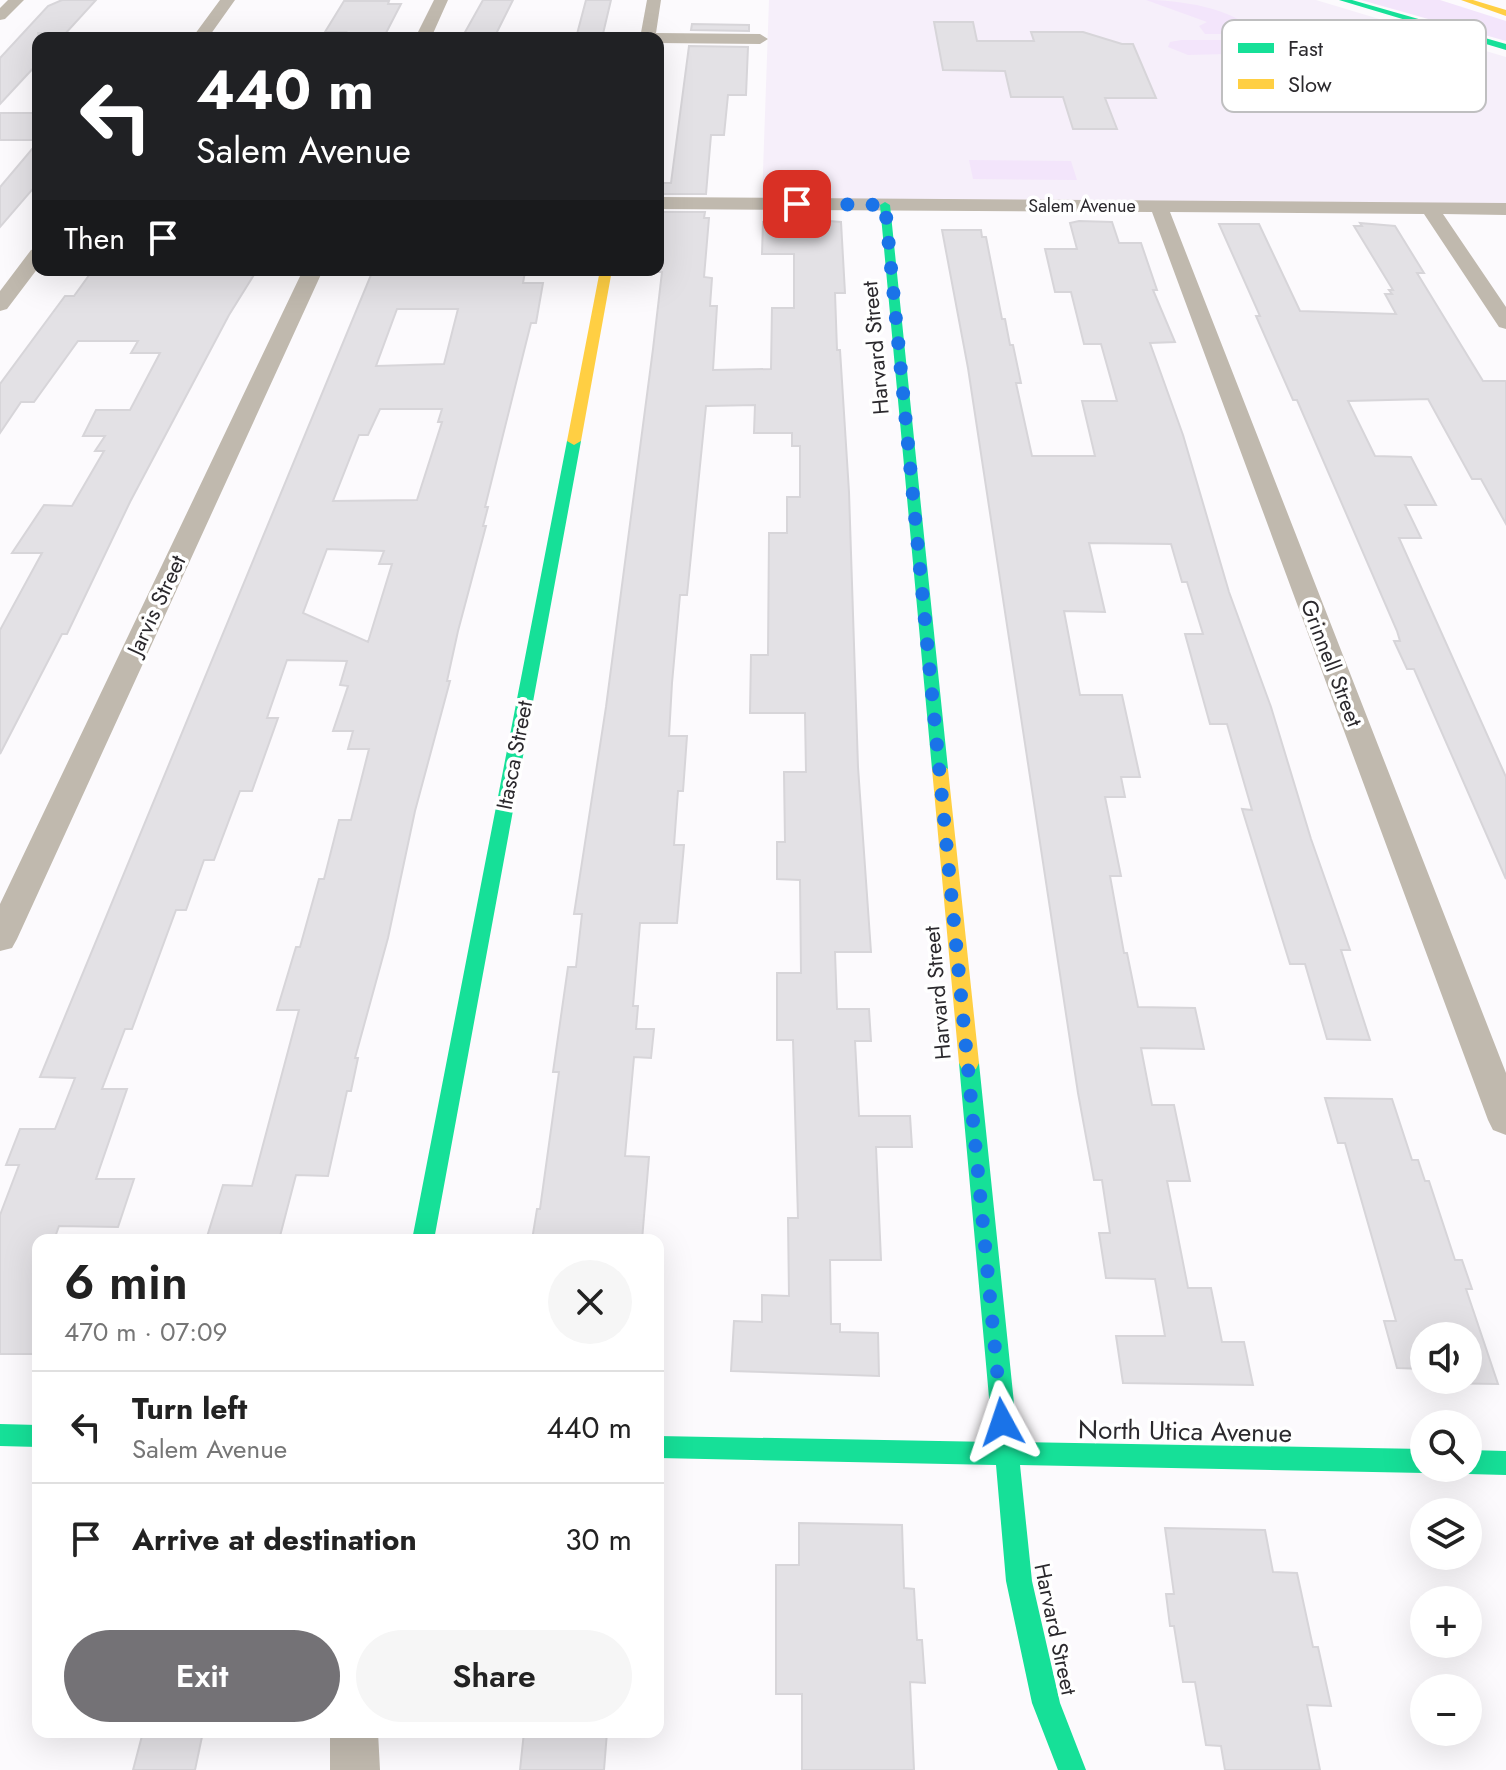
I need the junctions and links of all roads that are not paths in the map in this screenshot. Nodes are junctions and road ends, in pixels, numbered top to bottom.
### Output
1 (17, 0) edge
2 (228, 0) edge
3 (441, 0) edge
4 (654, 0) edge
5 (1343, 0) edge
6 (1465, 0) edge
7 (1506, 13) edge
8 (0, 16) edge
9 (1411, 20) edge
10 (204, 32) edge
11 (426, 32) edge
12 (649, 32) edge
13 (664, 38) edge
14 (760, 39) dead end
15 (1486, 41) edge
16 (1486, 47) edge
17 (1506, 47) edge
18 (1506, 55) edge
19 (664, 203) edge
20 (885, 205) junction
21 (1159, 207) junction
22 (1430, 209) junction
23 (1506, 209) edge
24 (32, 270) edge
25 (22, 276) junction
26 (310, 276) edge
27 (605, 276) edge
28 (0, 279) edge
29 (0, 305) edge
30 (1506, 323) edge
31 (0, 939) edge
32 (1506, 1120) edge
33 (424, 1234) edge
34 (0, 1435) edge
35 (32, 1436) edge
36 (664, 1447) edge
37 (1005, 1454) junction
38 (1410, 1461) edge
39 (1482, 1462) edge
40 (1506, 1463) edge
41 (354, 1738) edge
42 (355, 1770) edge
43 (1072, 1770) edge

1 - 8 street
2 - 10 street
3 - 11 street
4 - 12 street
5 - 9 main road
6 - 7 main road
13 - 14 street
15 - 17 main road
16 - 18 main road
19 - 20 street, Salem Avenue
20 - 21 street, Salem Avenue
20 - 37 main road, Harvard Street
21 - 22 street, Salem Avenue
21 - 32 street, Grinnell Street
22 - 23 street, Salem Avenue
22 - 30 street
24 - 25 street
25 - 28 street
25 - 29 street
26 - 31 street, Jarvis Street
27 - 33 main road, Itasca Street
34 - 35 main road
36 - 37 main road, North Utica Avenue
37 - 38 main road, North Utica Avenue
37 - 43 main road, Harvard Street
39 - 40 main road
41 - 42 street

